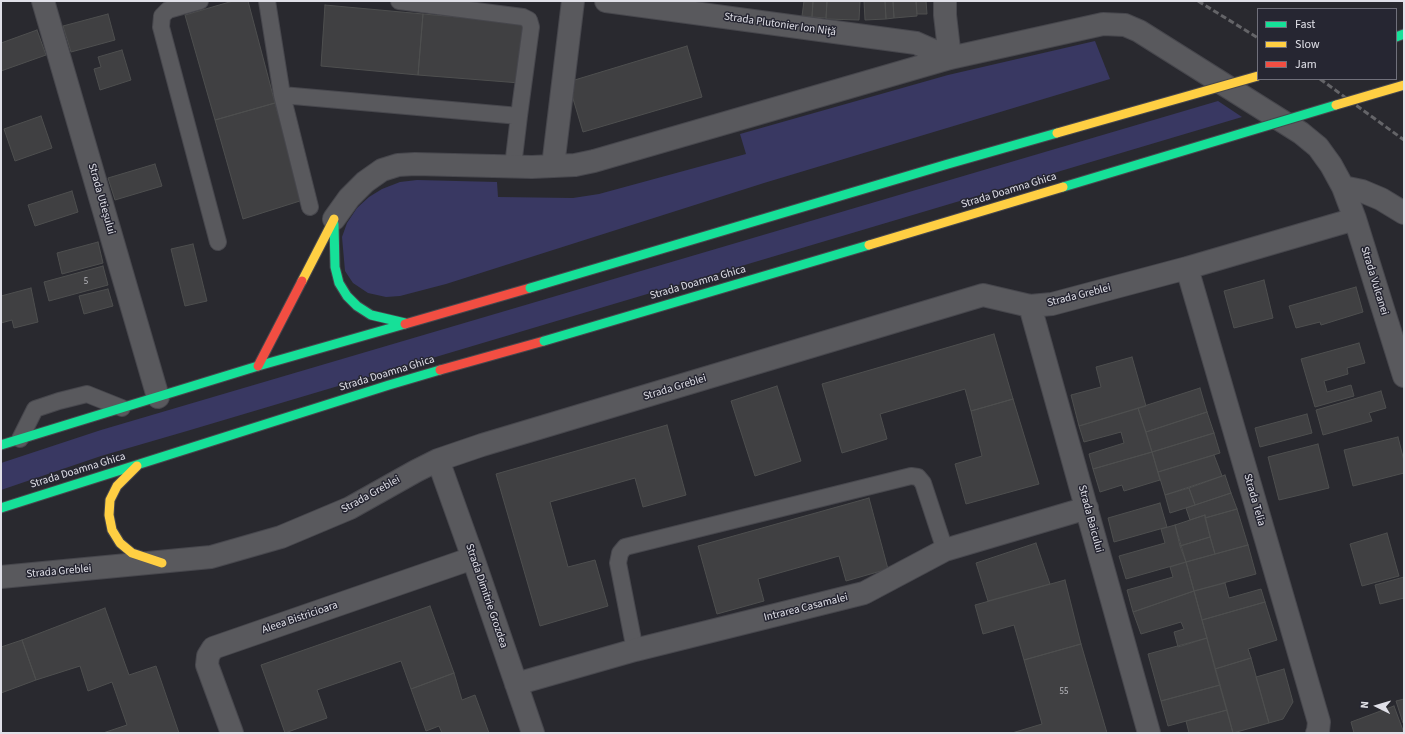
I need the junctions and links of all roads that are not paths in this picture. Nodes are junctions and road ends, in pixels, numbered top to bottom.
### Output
1 (43, 1) edge
2 (200, 1) edge
3 (266, 1) edge
4 (399, 1) edge
5 (573, 1) edge
6 (606, 1) edge
7 (945, 1) edge
8 (950, 58) junction
9 (1257, 76) edge
10 (1404, 84) edge
11 (282, 95) junction
12 (519, 116) junction
13 (513, 166) junction
14 (552, 166) junction
15 (1343, 187) junction
16 (310, 207) dead end
17 (1404, 212) edge
18 (334, 219) junction
19 (1355, 219) junction
20 (218, 242) dead end
21 (1187, 268) junction
22 (1030, 306) junction
23 (408, 323) junction
24 (258, 366) junction
25 (1404, 376) edge
26 (158, 397) junction
27 (122, 408) junction
28 (20, 439) junction
29 (1, 445) edge
30 (438, 460) junction
31 (138, 465) junction
32 (1, 508) edge
33 (1087, 508) junction
34 (945, 550) junction
35 (473, 558) junction
36 (162, 563) junction
37 (1, 577) edge
38 (635, 650) junction
39 (516, 684) junction
40 (232, 733) edge
41 (533, 733) edge
42 (1149, 733) edge
43 (1317, 733) edge

1 - 26 street, Strada Utieșului
2 - 20 lane
3 - 11 lane
4 - 12 lane
5 - 14 street
6 - 8 street, Strada Plutonier Ion Niță
7 - 8 street
8 - 14 street, Strada Vulcanei
8 - 15 street, Strada Vulcanei
9 - 23 main road, bridge
10 - 31 main road, Strada Doamna Ghica, bridge
11 - 12 lane
11 - 16 lane
12 - 13 lane
13 - 14 street, Strada Vulcanei
13 - 18 street, Strada Vulcanei
15 - 17 street
15 - 19 street, Strada Vulcanei
18 - 23 main road
18 - 24 main road
19 - 21 street, Strada Greblei
19 - 25 street, Strada Vulcanei
21 - 22 street, Strada Greblei
21 - 43 street, Strada Telia
22 - 30 street, Strada Greblei
22 - 33 street, Strada Baicului
23 - 24 main road
24 - 26 main road
26 - 27 main road
27 - 28 main road
27 - 28 lane
28 - 29 main road
30 - 35 street, Strada Dimitrie Grozdea
30 - 36 street, Strada Greblei
31 - 32 main road, Strada Doamna Ghica
31 - 36 main road
33 - 34 street, Intrarea Casamalei
33 - 42 street, Strada Baicului
34 - 38 street, Intrarea Casamalei
34 - 38 lane
35 - 39 street, Strada Dimitrie Grozdea
35 - 40 street, Aleea Bistricioara
36 - 37 street, Strada Greblei
38 - 39 street, Intrarea Casamalei
39 - 41 street, Strada Dimitrie Grozdea

